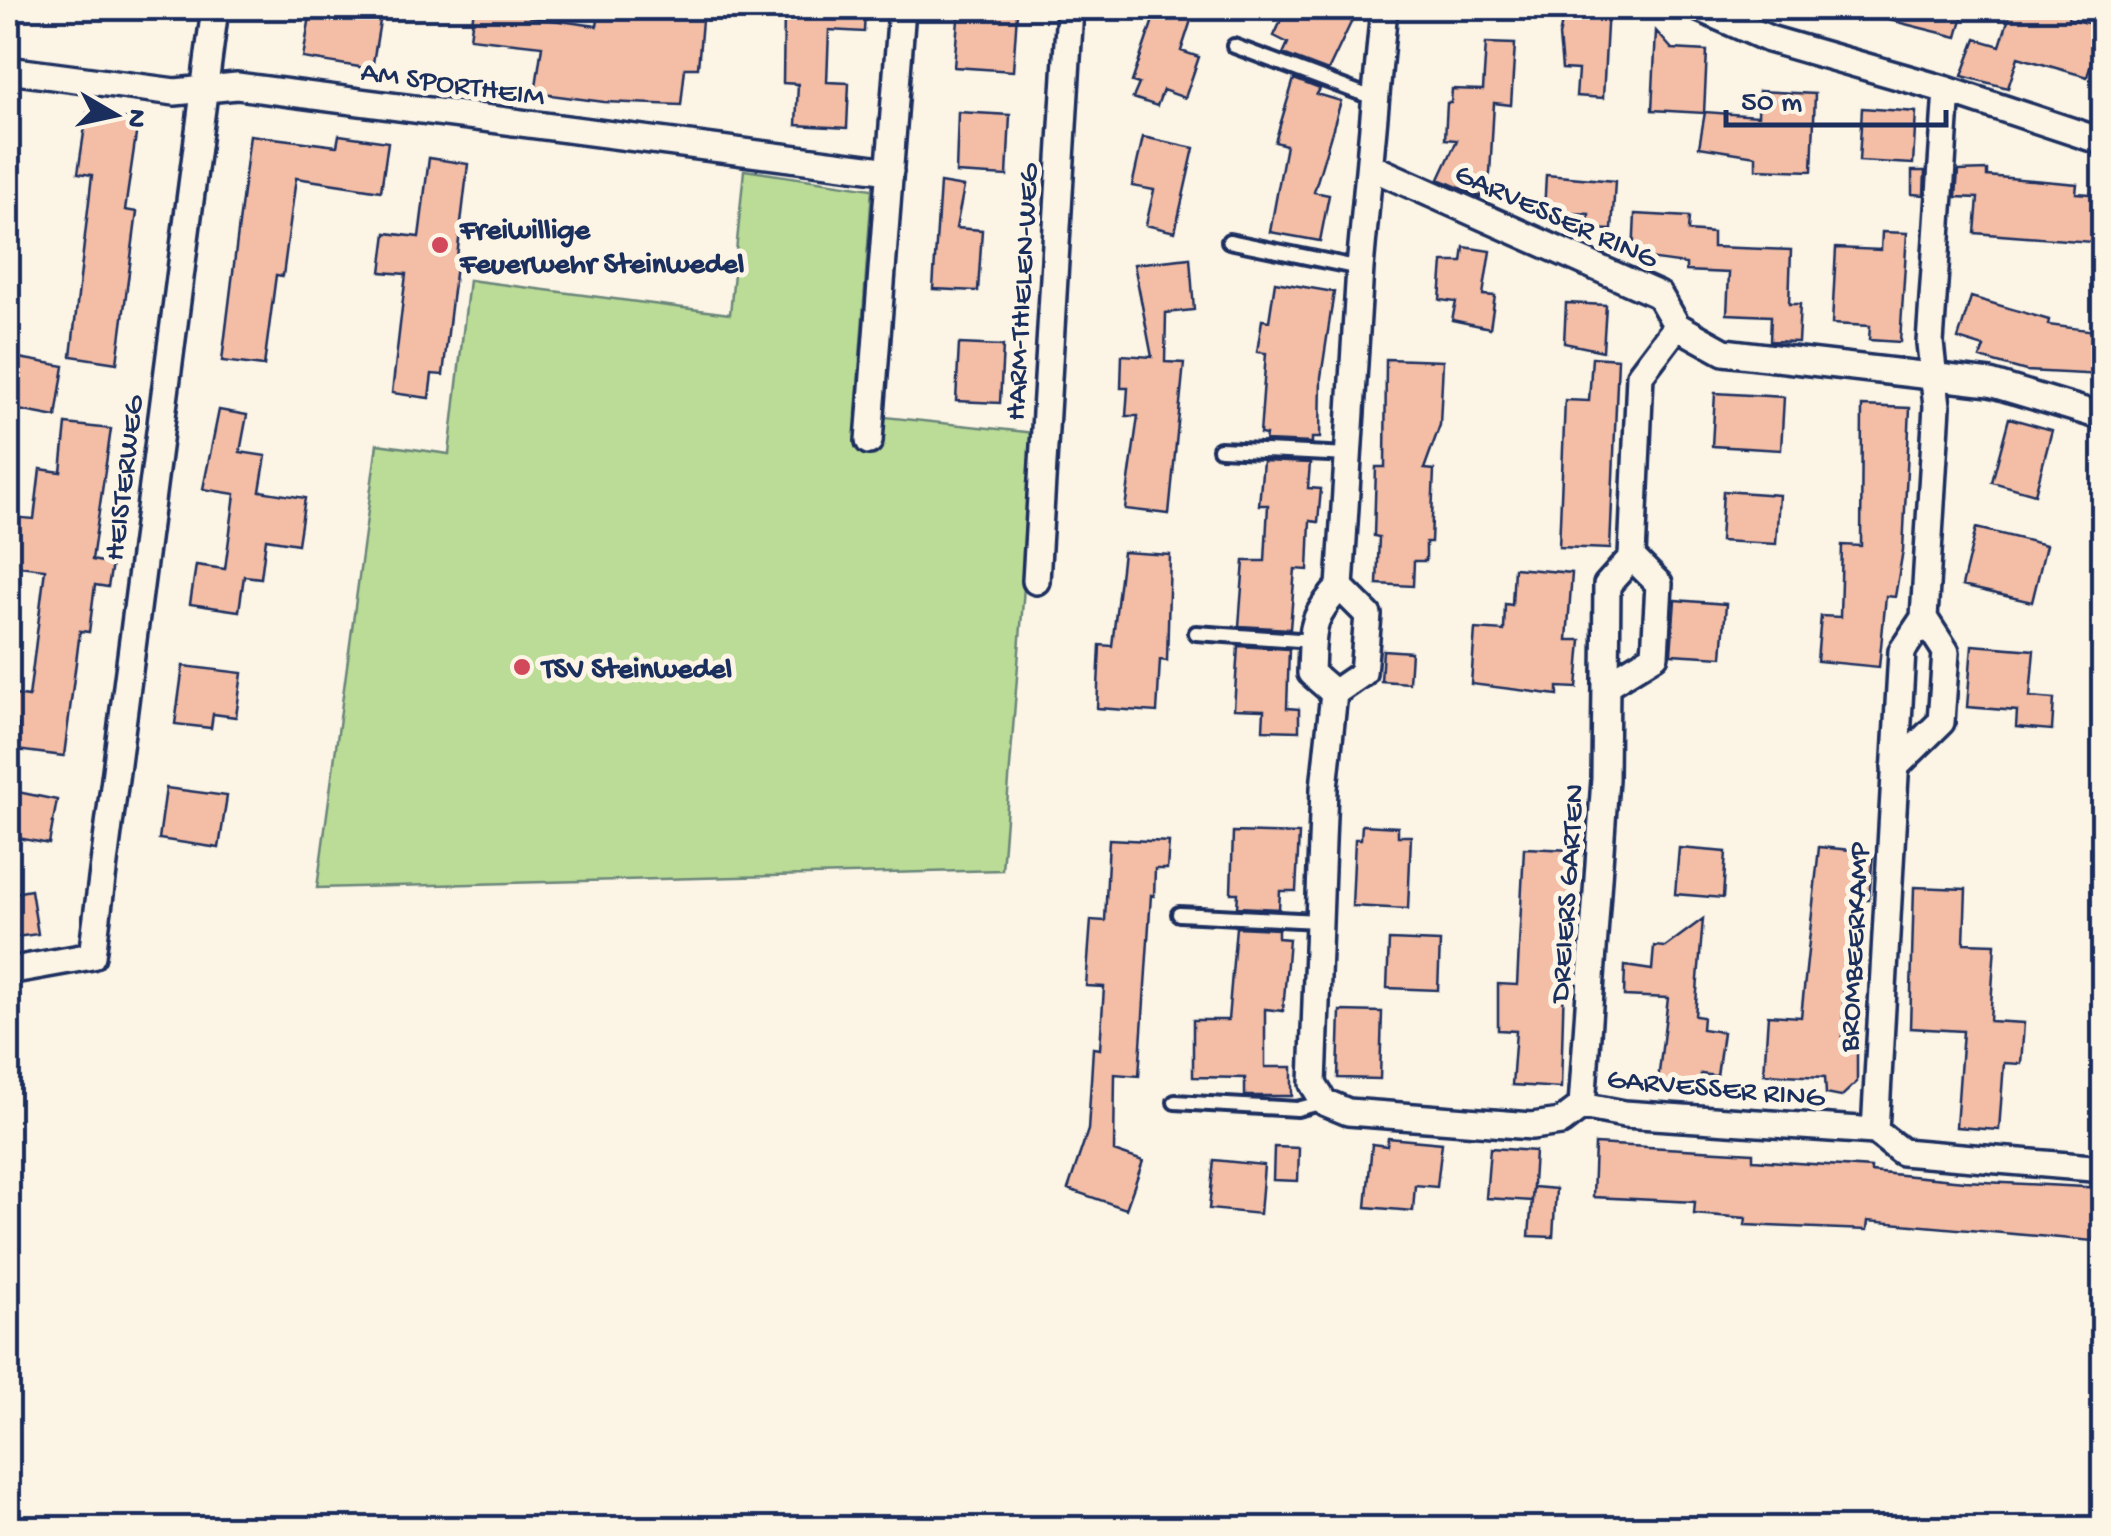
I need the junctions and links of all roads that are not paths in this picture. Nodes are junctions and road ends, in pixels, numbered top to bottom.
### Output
1 (216, 8) edge
2 (902, 8) edge
3 (1070, 8) edge
4 (1384, 8) edge
5 (1699, 8) edge
6 (1234, 46) dead end
7 (8, 70) edge
8 (205, 90) junction
9 (1947, 90) junction
10 (1378, 100) junction
11 (2104, 142) edge
12 (1371, 167) junction
13 (890, 171) junction
14 (1229, 241) dead end
15 (1360, 268) junction
16 (1677, 326) junction
17 (1936, 376) junction
18 (2104, 417) edge
19 (870, 440) dead end
20 (1220, 449) dead end
21 (1350, 455) junction
22 (1632, 557) junction
23 (1036, 580) dead end
24 (1340, 587) junction
25 (1924, 618) junction
26 (1196, 633) dead end
27 (1313, 641) junction
28 (1606, 685) junction
29 (1334, 692) junction
30 (1895, 767) junction
31 (1179, 914) dead end
32 (1318, 921) junction
33 (8, 972) edge
34 (1174, 1102) dead end
35 (1324, 1102) junction
36 (1582, 1106) junction
37 (1875, 1132) junction
38 (2104, 1169) edge

1 - 8 street, HEISTERWEG
2 - 13 street
3 - 23 street, HARM-THIELEN-WEG
4 - 10 street
5 - 9 street
6 - 10 lane
7 - 8 street, AM SPORTHEIM
8 - 13 street, AM SPORTHEIM
8 - 33 street, HEISTERWEG
9 - 11 street
9 - 17 street
10 - 12 street
12 - 15 street
12 - 16 street, GARVESSER RING
13 - 19 street
14 - 15 lane
15 - 21 street
16 - 17 street, GARVESSER RING
16 - 22 street, DREIERS GARTEN
17 - 18 street, GARVESSER RING
17 - 25 street, BROMBEERKAMP
20 - 21 lane
21 - 24 street
22 - 28 street, DREIERS GARTEN
22 - 28 street
24 - 27 street
24 - 29 street
25 - 30 street, BROMBEERKAMP
25 - 30 street, BROMBEERKAMP
26 - 27 lane
27 - 29 street
28 - 36 street, DREIERS GARTEN
29 - 32 street
30 - 37 street, BROMBEERKAMP
31 - 32 lane
32 - 35 street
34 - 35 lane, GARVESSER RING
35 - 36 street, GARVESSER RING
36 - 37 street, GARVESSER RING
37 - 38 street, GARVESSER RING

